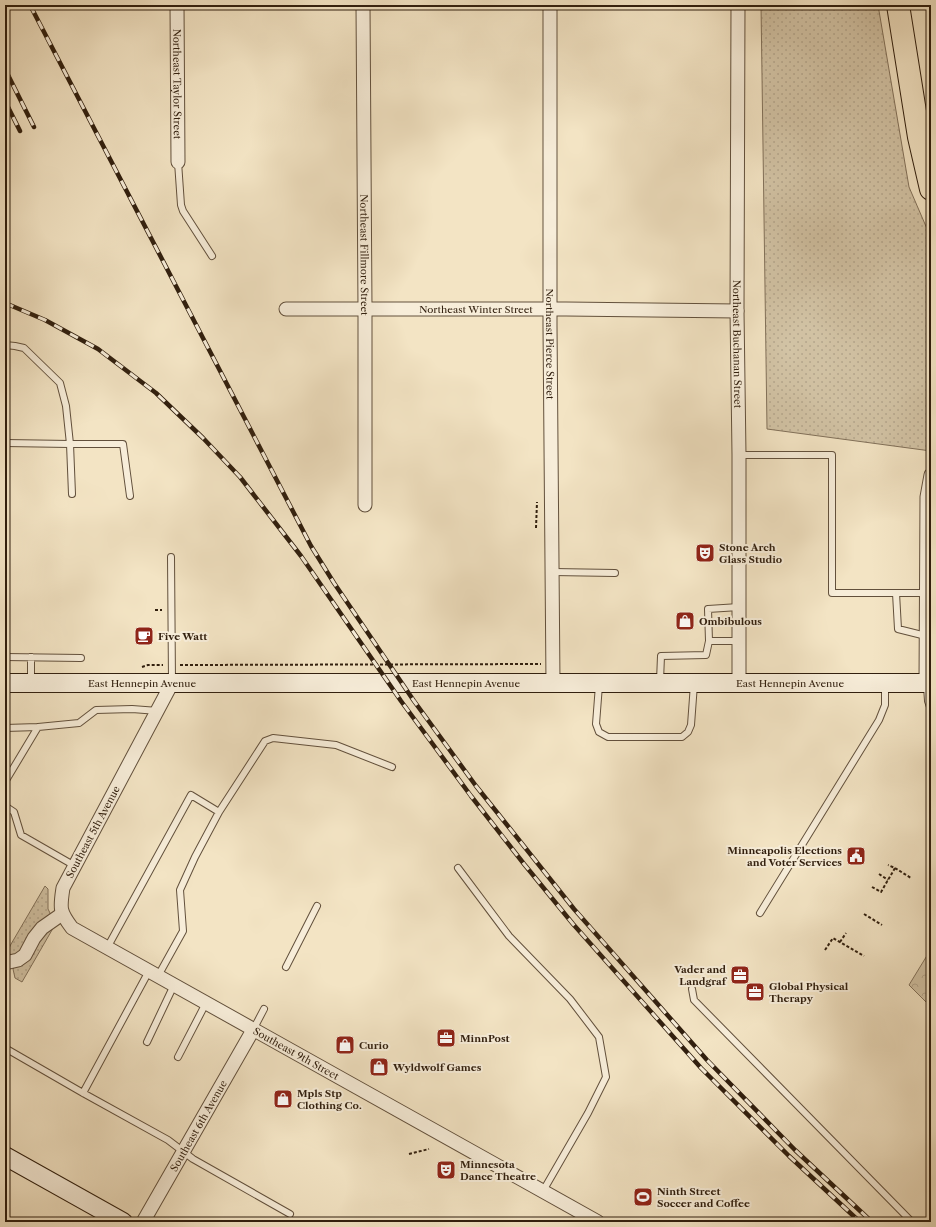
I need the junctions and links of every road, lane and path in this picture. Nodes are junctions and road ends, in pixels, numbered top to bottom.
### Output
1 (177, 5) edge
2 (363, 5) edge
3 (550, 5) edge
4 (738, 5) edge
5 (898, 5) edge
6 (178, 162) joint
7 (931, 189) edge
8 (212, 256) dead end
9 (286, 309) dead end
10 (365, 309) junction
11 (550, 309) junction
12 (737, 311) junction
13 (5, 345) edge
14 (5, 443) edge
15 (70, 444) junction
16 (739, 455) junction
17 (931, 475) edge
18 (72, 494) dead end
19 (130, 496) dead end
20 (929, 497) edge
21 (537, 502) dead end
22 (365, 505) dead end
23 (536, 528) dead end
24 (171, 558) dead end
25 (553, 572) junction
26 (616, 573) dead end
27 (896, 593) junction
28 (927, 593) junction
29 (739, 607) junction
30 (926, 636) junction
31 (709, 641) junction
32 (739, 641) junction
33 (5, 657) edge
34 (31, 657) junction
35 (81, 658) dead end
36 (553, 664) junction
37 (148, 665) dead end
38 (172, 665) junction
39 (5, 682) edge
40 (31, 683) junction
41 (172, 683) junction
42 (553, 683) junction
43 (599, 683) junction
44 (660, 683) junction
45 (694, 683) junction
46 (739, 683) junction
47 (885, 683) junction
48 (929, 683) edge
49 (931, 710) edge
50 (158, 711) junction
51 (38, 727) junction
52 (5, 728) edge
53 (392, 767) dead end
54 (5, 782) edge
55 (5, 806) edge
56 (219, 812) junction
57 (888, 865) dead end
58 (75, 866) junction
59 (458, 868) dead end
60 (895, 868) junction
61 (879, 874) dead end
62 (911, 878) dead end
63 (888, 880) junction
64 (872, 888) dead end
65 (317, 906) dead end
66 (760, 913) dead end
67 (62, 914) junction
68 (864, 914) dead end
69 (882, 925) dead end
70 (846, 934) dead end
71 (840, 942) junction
72 (107, 948) junction
73 (825, 950) dead end
74 (864, 956) dead end
75 (5, 963) edge
76 (286, 967) dead end
77 (154, 974) junction
78 (174, 985) junction
79 (692, 989) dead end
80 (206, 1003) junction
81 (264, 1009) dead end
82 (253, 1030) junction
83 (147, 1042) dead end
84 (5, 1048) edge
85 (178, 1058) dead end
86 (84, 1094) junction
87 (429, 1149) dead end
88 (184, 1151) junction
89 (409, 1154) dead end
90 (5, 1156) edge
91 (543, 1191) junction
92 (290, 1214) dead end
93 (122, 1222) edge
94 (143, 1222) edge
95 (598, 1222) edge
96 (912, 1222) edge

1 - 6 street, Northeast Taylor Street
2 - 10 street, Northeast Fillmore Street
3 - 11 street, Northeast Pierce Street
4 - 12 street, Northeast Buchanan Street
5 - 7 highway
6 - 8 lane
9 - 10 street, Northeast Winter Street
10 - 11 street, Northeast Winter Street
10 - 22 street, Northeast Fillmore Street
11 - 12 street, Northeast Winter Street
11 - 25 street, Northeast Pierce Street
12 - 16 street, Northeast Buchanan Street
13 - 15 lane
14 - 15 lane
15 - 18 lane
15 - 19 lane
16 - 27 lane
16 - 29 street, Northeast Buchanan Street
17 - 20 street
20 - 28 street
21 - 23 path
24 - 38 lane
25 - 26 lane
25 - 36 street, Northeast Pierce Street
27 - 28 lane
27 - 30 lane
28 - 30 street
29 - 31 lane
29 - 32 street, Northeast Buchanan Street
30 - 48 street
31 - 32 lane
31 - 44 lane
32 - 46 street, Northeast Buchanan Street
33 - 34 lane
34 - 35 lane
34 - 40 lane
36 - 38 path
36 - 42 street, Northeast Pierce Street
37 - 38 path
38 - 41 lane
39 - 40 main road, East Hennepin Avenue
40 - 41 main road, East Hennepin Avenue
41 - 42 main road, East Hennepin Avenue
41 - 50 street, Southeast 5th Avenue
42 - 43 main road, East Hennepin Avenue
43 - 44 main road, East Hennepin Avenue
43 - 45 lane
44 - 45 main road, East Hennepin Avenue
45 - 46 main road, East Hennepin Avenue
46 - 47 main road, East Hennepin Avenue
47 - 48 main road, East Hennepin Avenue
47 - 66 lane
48 - 49 lane
50 - 51 lane
50 - 58 street, Southeast 5th Avenue
51 - 52 lane
51 - 54 lane
53 - 56 lane
55 - 58 lane
56 - 72 lane
56 - 77 lane
57 - 60 path
58 - 67 street, Southeast 5th Avenue
59 - 91 lane
60 - 62 path
60 - 63 path
61 - 63 path
63 - 64 path
65 - 76 lane
67 - 72 street, Southeast 9th Street
67 - 75 street
68 - 69 path
70 - 71 path
71 - 73 path
71 - 74 path
72 - 77 street, Southeast 9th Street
77 - 78 street, Southeast 9th Street
77 - 86 lane
78 - 80 street, Southeast 9th Street
78 - 83 lane
79 - 96 lane
80 - 82 street, Southeast 9th Street
80 - 85 lane
81 - 82 lane
82 - 88 street, Southeast 6th Avenue
82 - 91 street, Southeast 9th Street
84 - 86 lane
86 - 88 lane
87 - 89 path
88 - 92 lane
88 - 94 street, Southeast 6th Avenue
90 - 93 main road
91 - 95 street, Southeast 9th Street

